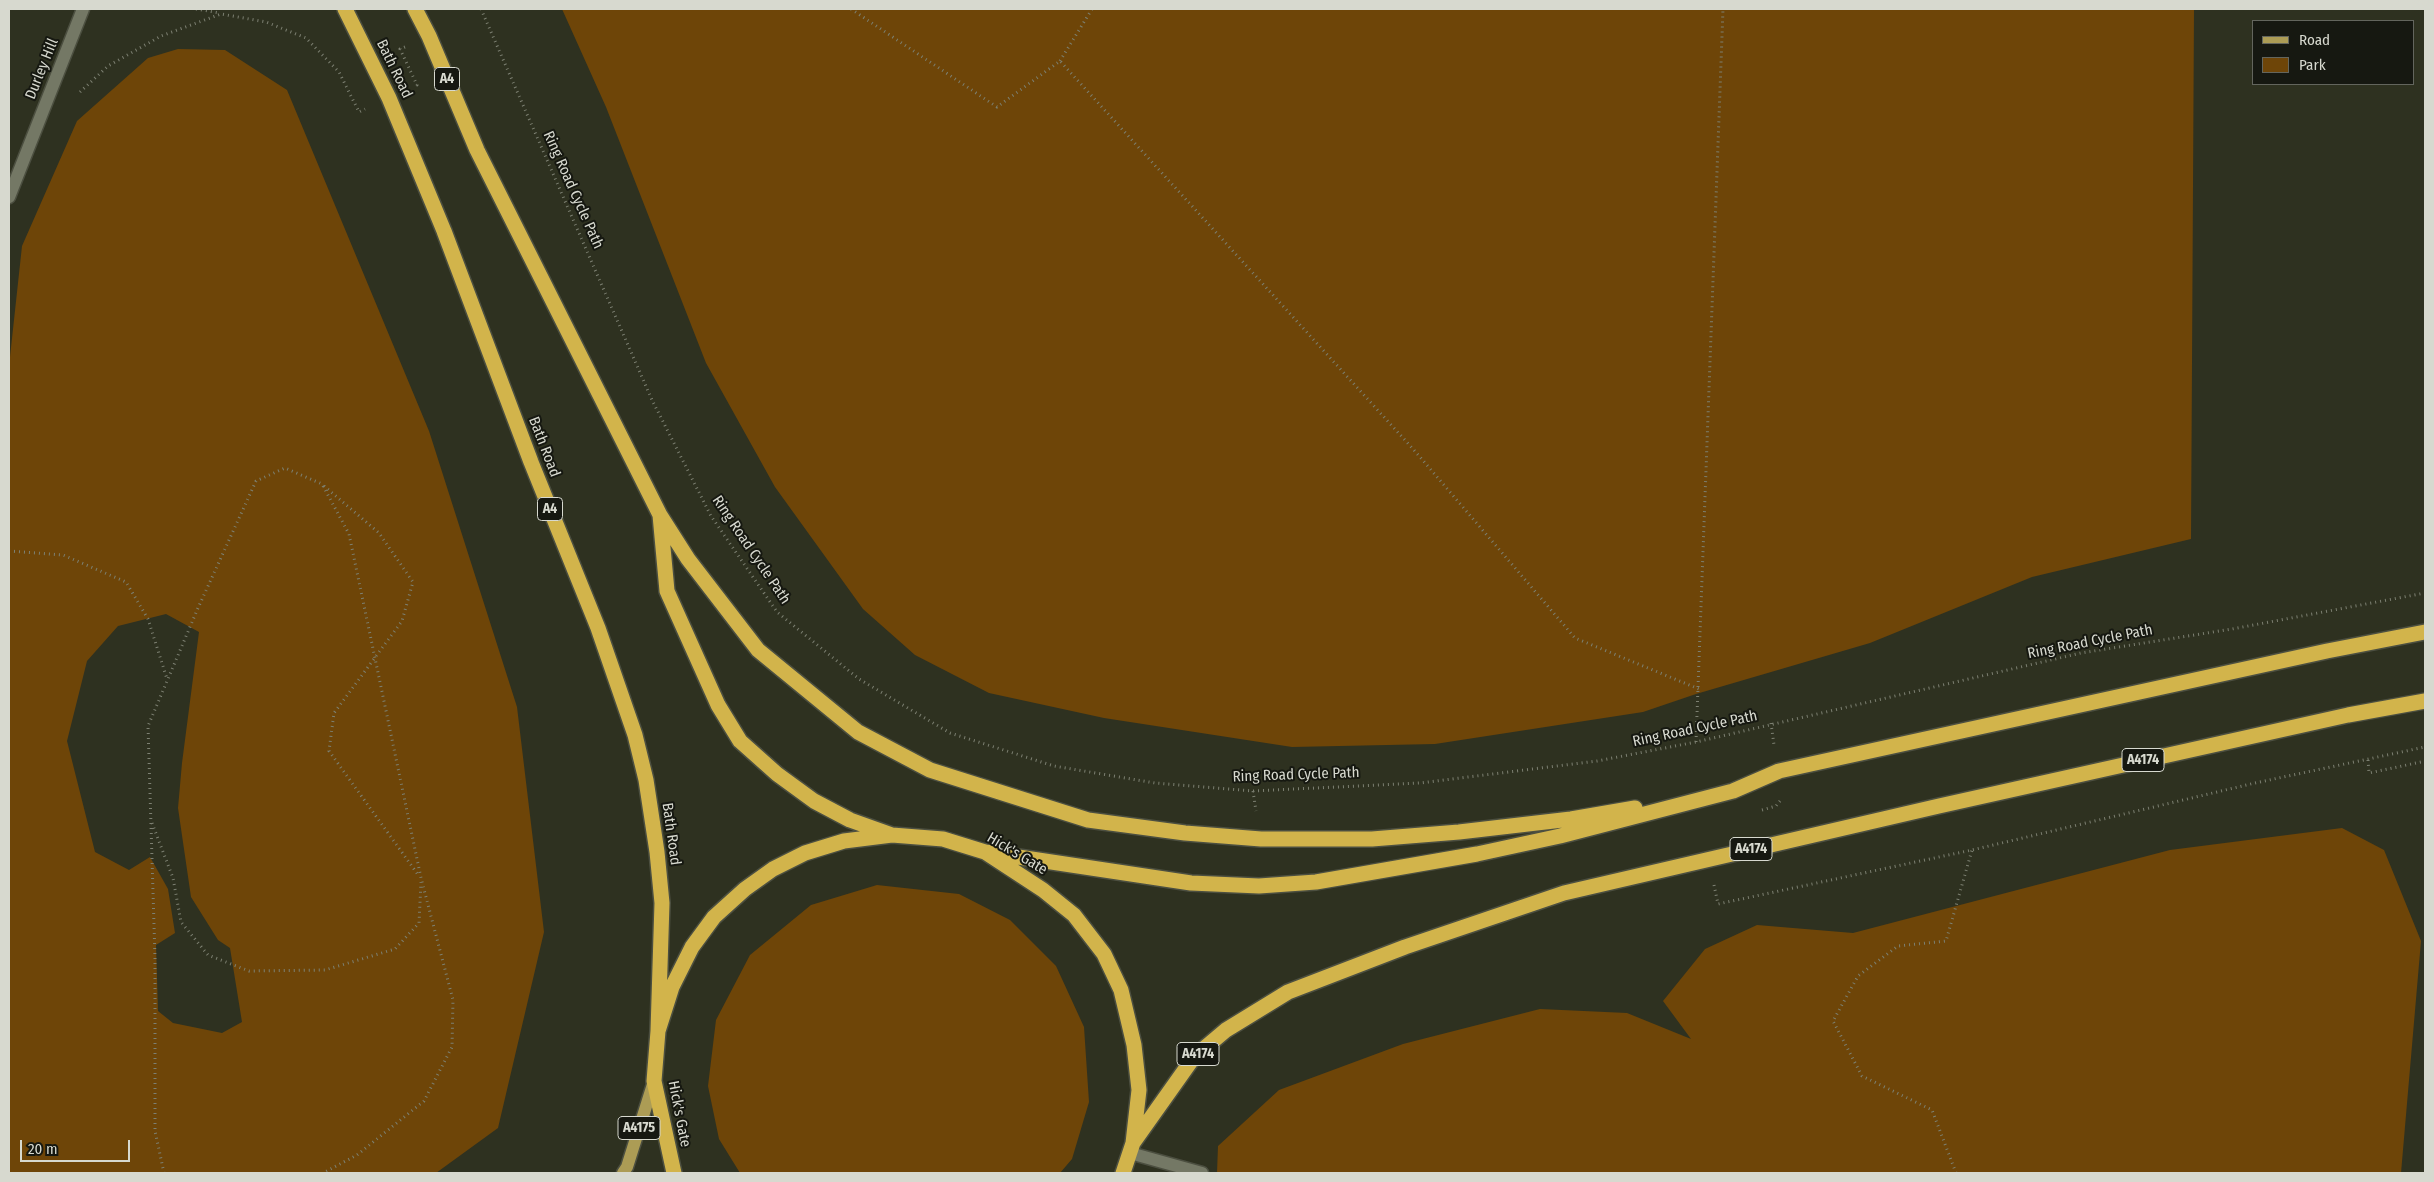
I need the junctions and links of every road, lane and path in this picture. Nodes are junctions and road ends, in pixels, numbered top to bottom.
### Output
1 (84, 9) edge
2 (196, 9) edge
3 (345, 9) edge
4 (415, 9) edge
5 (481, 9) edge
6 (851, 9) edge
7 (1092, 9) edge
8 (1723, 9) edge
9 (220, 14) junction
10 (408, 46) dead end
11 (1060, 60) junction
12 (410, 88) dead end
13 (74, 97) dead end
14 (367, 108) dead end
15 (9, 197) edge
16 (322, 484) junction
17 (660, 515) junction
18 (9, 551) edge
19 (2425, 592) edge
20 (2425, 632) edge
21 (375, 658) junction
22 (167, 680) junction
23 (1699, 689) junction
24 (2425, 700) edge
25 (1696, 742) junction
26 (2425, 747) edge
27 (2368, 760) junction
28 (2362, 761) dead end
29 (2421, 762) dead end
30 (1733, 791) junction
31 (150, 818) junction
32 (892, 835) junction
33 (1972, 850) dead end
34 (985, 852) junction
35 (421, 878) junction
36 (658, 1032) junction
37 (654, 1081) junction
38 (1128, 1161) edge
39 (164, 1173) edge
40 (323, 1173) edge
41 (623, 1173) edge
42 (674, 1173) edge
43 (1202, 1173) edge
44 (1956, 1173) edge

1 - 15 street, Durley Hill
2 - 9 path
3 - 36 highway, Bath Road / A4
4 - 17 highway, A4
5 - 25 path, Ring Road Cycle Path
6 - 11 path
7 - 11 path
8 - 23 path
9 - 13 path
9 - 14 path
10 - 12 path
11 - 23 path
16 - 21 path
16 - 21 path
16 - 22 path
17 - 30 highway
17 - 32 highway, A4
18 - 22 path
19 - 25 path, Ring Road Cycle Path
20 - 30 highway
21 - 35 path
21 - 35 path
22 - 31 path
23 - 25 path
24 - 38 highway, A4174
26 - 27 path
27 - 28 path
27 - 29 path
30 - 34 highway
31 - 35 path
31 - 39 path
32 - 34 highway, Hick's Gate
32 - 36 highway, Hick's Gate
33 - 44 path
34 - 38 highway, Hick's Gate
35 - 40 path
36 - 37 highway, Hick's Gate
37 - 41 main road, A4175
37 - 42 highway, Hick's Gate
38 - 43 street

